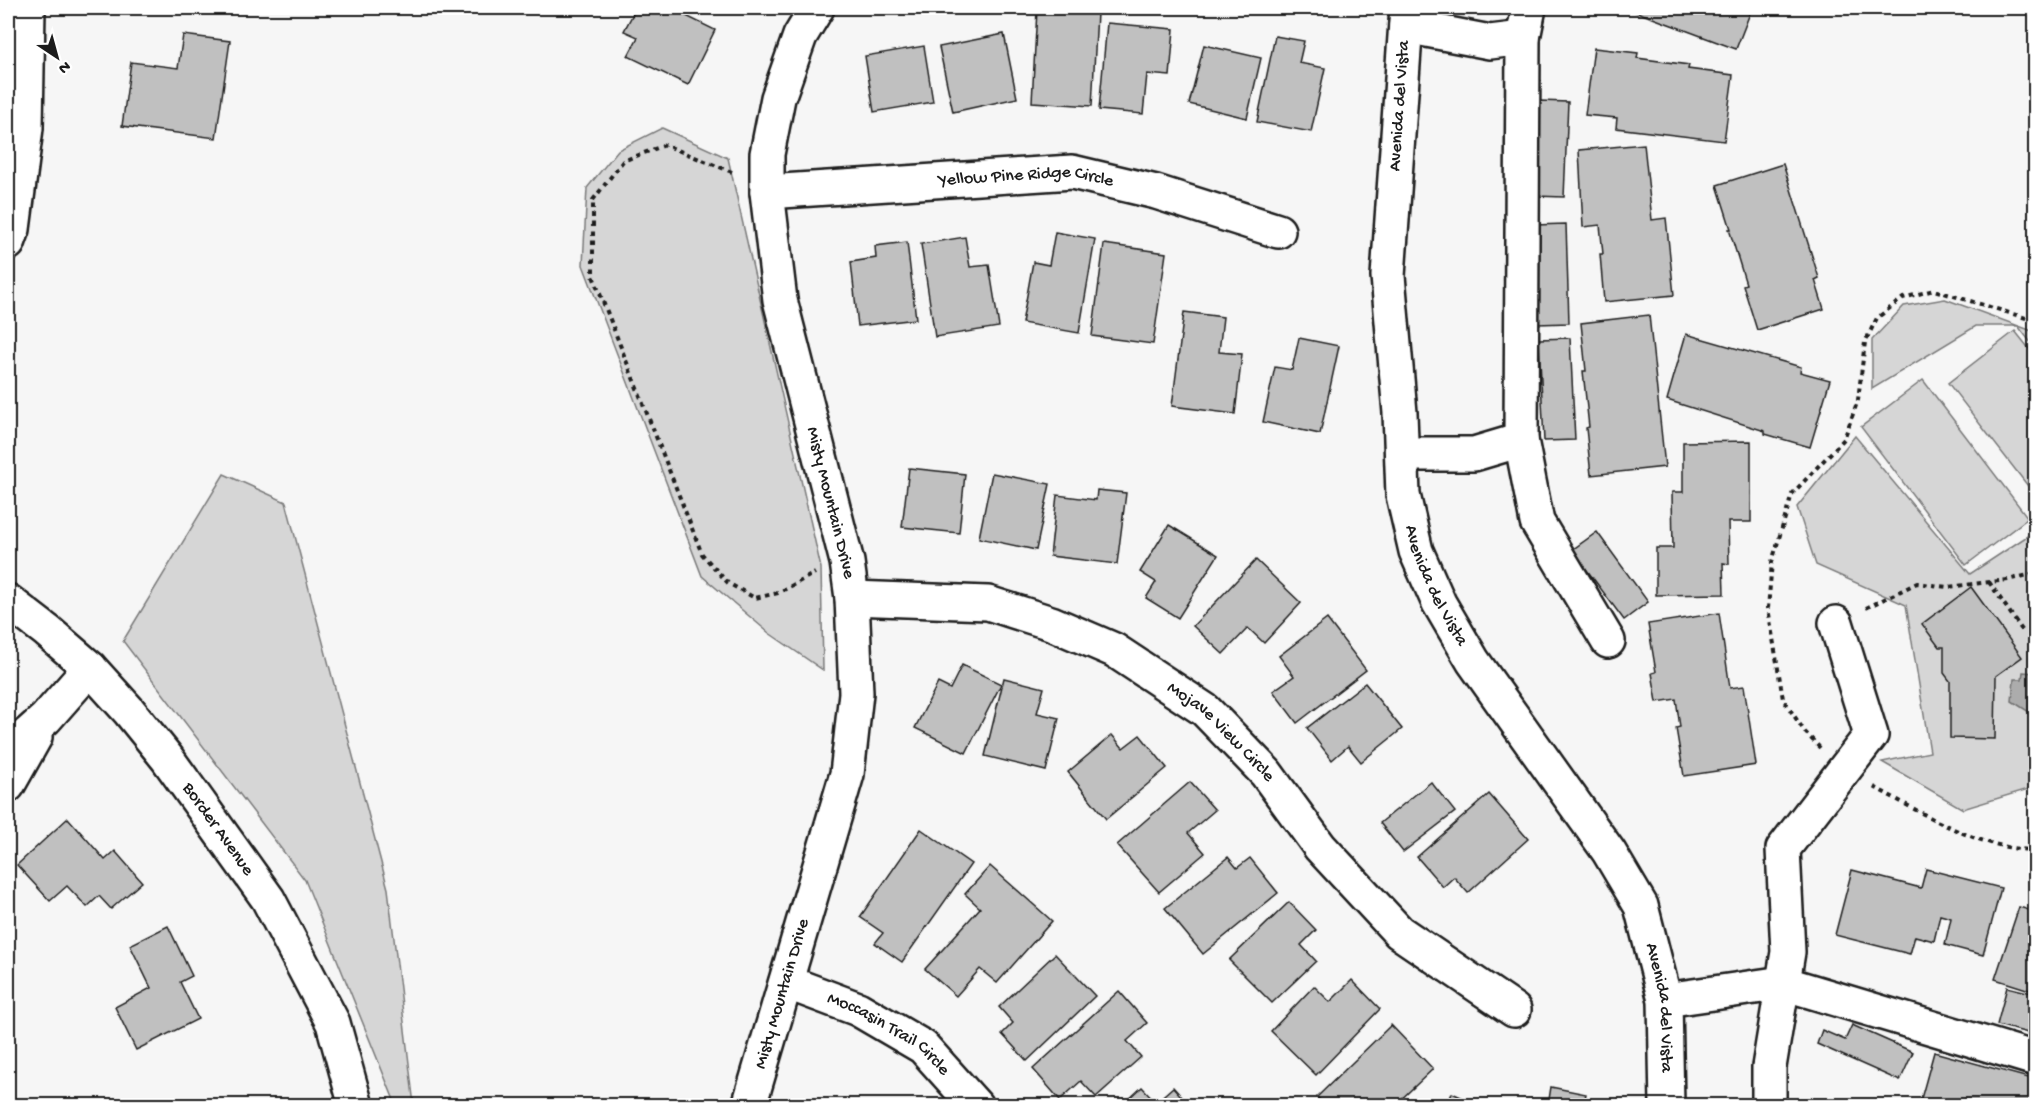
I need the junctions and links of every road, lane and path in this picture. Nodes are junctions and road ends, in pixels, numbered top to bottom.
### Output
1 (28, 8) edge
2 (817, 8) edge
3 (1406, 17) edge
4 (1526, 23) edge
5 (734, 173) dead end
6 (767, 192) junction
7 (1278, 231) dead end
8 (8, 243) edge
9 (2036, 321) edge
10 (1521, 440) junction
11 (1402, 454) junction
12 (815, 573) dead end
13 (2036, 573) edge
14 (1989, 582) junction
15 (852, 598) junction
16 (8, 601) edge
17 (1836, 623) joint
18 (2024, 633) dead end
19 (1608, 641) dead end
20 (90, 668) junction
21 (46, 718) junction
22 (8, 752) edge
23 (1843, 771) junction
24 (8, 785) edge
25 (2036, 849) edge
26 (786, 982) junction
27 (1783, 983) junction
28 (1665, 1000) junction
29 (1514, 1010) dead end
30 (2036, 1059) edge
31 (356, 1106) edge
32 (748, 1106) edge
33 (976, 1106) edge
34 (1667, 1106) edge
35 (1769, 1106) edge

1 - 8 street
2 - 6 street, Misty Mountain Drive
3 - 4 street
3 - 11 street, Avenida del Vista
4 - 10 street
5 - 12 path
6 - 7 street, Yellow Pine Ridge Circle
6 - 15 street, Misty Mountain Drive
9 - 23 path
10 - 11 street
10 - 19 street
11 - 28 street, Avenida del Vista
13 - 14 path
14 - 17 path
14 - 18 path
15 - 26 street, Misty Mountain Drive
15 - 29 street, Mojave View Circle
16 - 20 street, Border Avenue
17 - 23 street
20 - 21 street
20 - 31 street, Border Avenue
21 - 22 street
21 - 24 street
23 - 25 path
23 - 27 street
26 - 32 street, Misty Mountain Drive
26 - 33 street, Moccasin Trail Circle
27 - 28 street
27 - 30 street
27 - 35 street
28 - 34 street, Avenida del Vista

